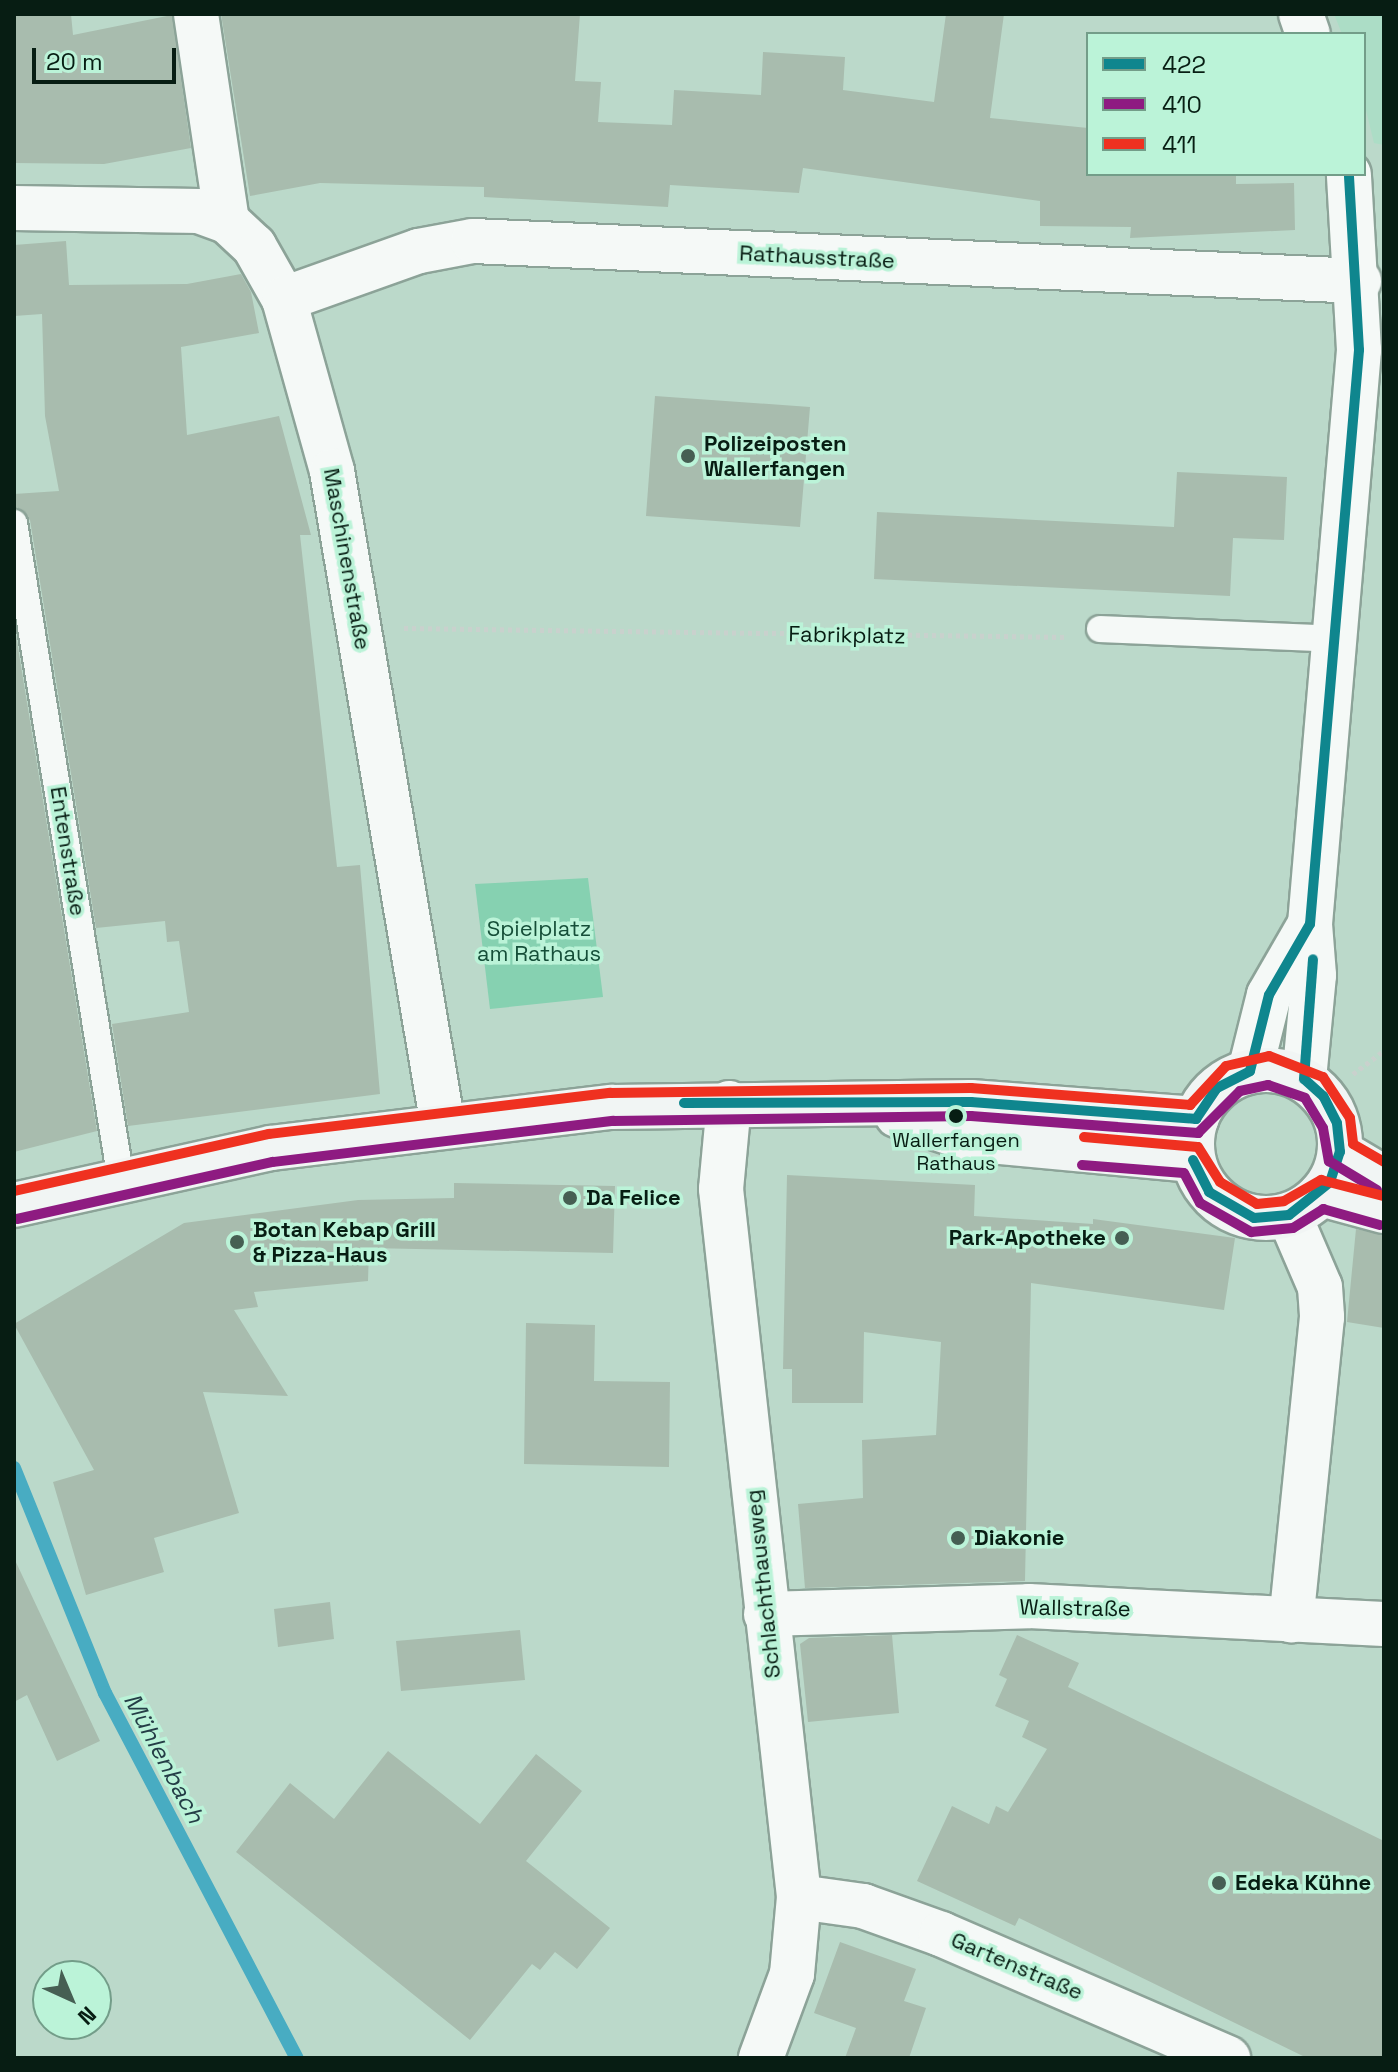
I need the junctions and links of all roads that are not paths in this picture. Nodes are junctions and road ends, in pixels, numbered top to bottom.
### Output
1 (196, 14) edge
2 (1362, 192) edge
3 (14, 208) edge
4 (227, 221) junction
5 (1359, 281) junction
6 (284, 299) junction
7 (14, 523) edge
8 (1100, 629) road end
9 (1334, 639) junction
10 (1310, 924) junction
11 (1250, 1071) junction
12 (1304, 1079) junction
13 (729, 1103) junction
14 (443, 1126) junction
15 (1195, 1139) junction
16 (1340, 1152) junction
17 (1384, 1178) edge
18 (121, 1180) junction
19 (14, 1205) edge
20 (1305, 1205) junction
21 (1384, 1211) edge
22 (766, 1614) junction
23 (1291, 1620) junction
24 (1384, 1624) edge
25 (799, 1897) junction
26 (761, 2058) edge
27 (1228, 2058) edge

1 - 4 street
2 - 5 street
3 - 4 street
4 - 6 street, Maschinenstraße
5 - 6 street, Rathausstraße
5 - 9 street
6 - 14 street, Maschinenstraße
7 - 18 lane, Entenstraße
8 - 9 lane
9 - 10 street
10 - 11 street
10 - 12 street
11 - 12 main road
11 - 15 main road
12 - 16 main road
13 - 14 main road
13 - 15 main road
13 - 22 street, Schlachthausweg
14 - 18 main road
15 - 20 main road
16 - 17 main road
16 - 20 main road
18 - 19 main road
20 - 21 main road
20 - 23 street
22 - 23 street, Wallstraße
22 - 25 street, Schlachthausweg
23 - 24 street, Wallstraße
25 - 26 street, Schlachthausweg
25 - 27 street, Gartenstraße

